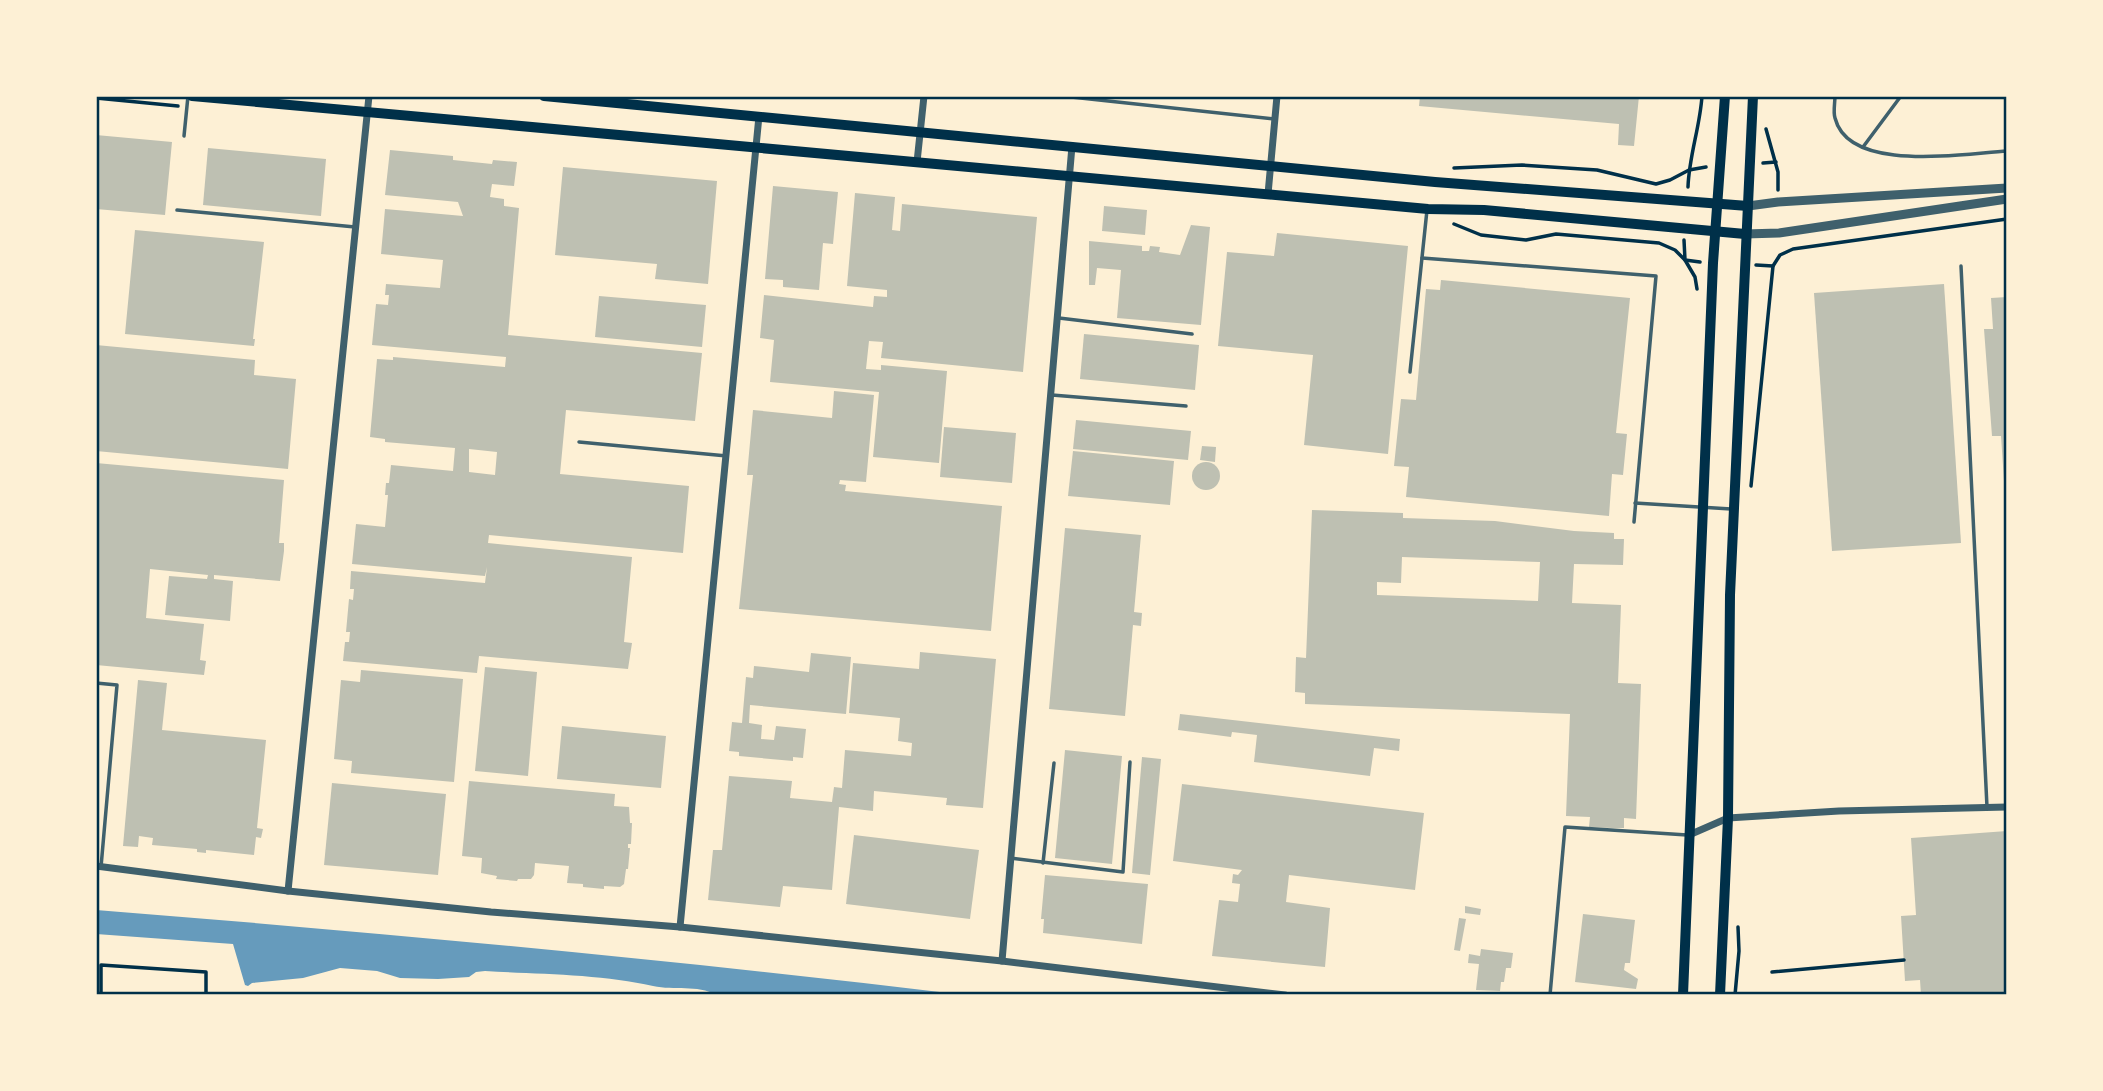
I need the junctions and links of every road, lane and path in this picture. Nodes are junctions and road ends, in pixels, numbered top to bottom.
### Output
1 (190, 96) edge
2 (369, 96) edge
3 (544, 96) edge
4 (925, 96) edge
5 (1062, 96) edge
6 (1277, 96) edge
7 (1725, 96) edge
8 (1753, 96) edge
9 (1835, 96) edge
10 (1901, 96) edge
11 (608, 99) edge
12 (653, 101) edge
13 (367, 112) junction
14 (759, 116) junction
15 (1275, 119) junction
16 (1766, 122) dead end
17 (921, 132) junction
18 (184, 136) dead end
19 (1072, 146) junction
20 (757, 147) junction
21 (1863, 147) junction
22 (2007, 151) edge
23 (918, 162) junction
24 (1270, 165) junction
25 (1451, 168) dead end
26 (1689, 170) dead end
27 (1069, 175) junction
28 (2007, 188) edge
29 (1268, 194) junction
30 (2007, 199) edge
31 (1778, 202) junction
32 (1717, 204) junction
33 (1748, 206) junction
34 (1428, 209) junction
35 (177, 210) dead end
36 (2007, 219) edge
37 (355, 227) junction
38 (1715, 232) junction
39 (1779, 233) junction
40 (1745, 234) junction
41 (1780, 255) junction
42 (1422, 258) junction
43 (1685, 260) dead end
44 (1713, 263) junction
45 (1744, 265) junction
46 (1773, 266) junction
47 (1961, 266) dead end
48 (1057, 317) junction
49 (1192, 334) dead end
50 (1410, 372) dead end
51 (1050, 395) junction
52 (1186, 406) dead end
53 (579, 442) dead end
54 (727, 456) junction
55 (1750, 487) dead end
56 (1635, 503) junction
57 (1702, 507) junction
58 (1733, 509) junction
59 (1634, 522) dead end
60 (96, 683) edge
61 (1130, 762) dead end
62 (1054, 763) dead end
63 (2007, 807) edge
64 (1987, 809) junction
65 (1728, 818) junction
66 (1689, 835) junction
67 (1010, 859) junction
68 (1043, 863) junction
69 (99, 867) edge
70 (288, 891) junction
71 (1738, 925) dead end
72 (680, 927) junction
73 (1904, 960) dead end
74 (1002, 961) junction
75 (1772, 972) dead end
76 (101, 995) edge
77 (206, 995) edge
78 (1285, 995) edge
79 (1550, 995) edge
80 (1683, 995) edge
81 (1720, 995) edge
82 (1735, 995) edge

1 - 13 main road
1 - 18 lane
2 - 13 street
3 - 11 main road
4 - 17 street
5 - 15 lane
6 - 15 street
7 - 32 main road
8 - 33 main road
9 - 21 lane
10 - 21 lane
11 - 12 main road
12 - 14 main road
13 - 20 main road
13 - 37 street
14 - 17 main road
14 - 20 street
15 - 24 street
16 - 31 path
17 - 19 main road
17 - 23 street
19 - 24 main road
19 - 27 street
20 - 23 main road
20 - 54 street
21 - 22 lane
23 - 27 main road
24 - 29 street
24 - 32 main road
25 - 26 path
27 - 29 main road
27 - 48 street
28 - 31 street
29 - 34 main road
30 - 39 street
31 - 33 street
32 - 33 main road
32 - 38 main road
33 - 40 main road
34 - 38 main road
34 - 42 lane
35 - 37 lane
36 - 41 path
37 - 70 street
38 - 40 main road
38 - 44 main road
39 - 40 street
39 - 41 path
40 - 45 main road
41 - 46 path
42 - 50 lane
42 - 56 lane
43 - 44 path
44 - 57 main road
45 - 46 path
45 - 58 main road
46 - 55 path
47 - 64 lane
48 - 49 lane
48 - 51 street
51 - 52 lane
51 - 67 street
53 - 54 lane
54 - 72 street
56 - 57 lane
56 - 59 lane
57 - 58 lane
57 - 66 main road
58 - 65 main road
60 - 69 lane
61 - 68 lane
62 - 68 lane
63 - 64 street
64 - 65 street
65 - 66 street
65 - 81 main road
66 - 79 lane
66 - 80 main road
67 - 68 lane
67 - 74 street
69 - 70 street
70 - 72 street
71 - 82 path
72 - 74 street
73 - 75 path
74 - 78 street
76 - 77 path

